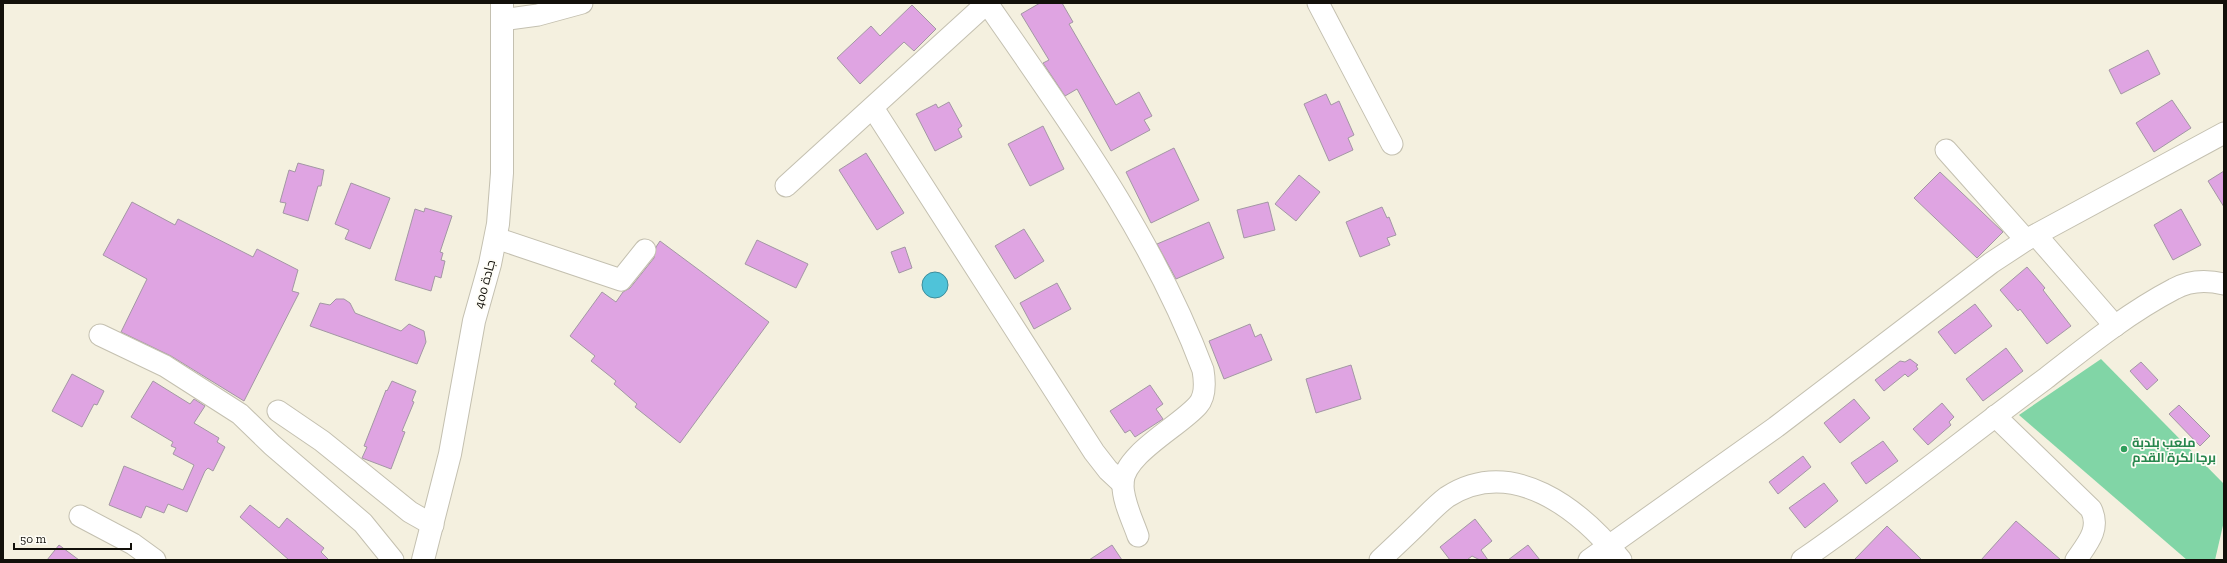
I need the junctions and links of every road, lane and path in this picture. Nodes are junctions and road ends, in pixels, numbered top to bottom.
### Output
1 (582, 3) edge
2 (987, 3) edge
3 (1318, 3) edge
4 (502, 11) edge
5 (873, 108) junction
6 (2224, 133) edge
7 (1392, 144) dead end
8 (1946, 150) dead end
9 (786, 186) dead end
10 (496, 238) junction
11 (2031, 238) junction
12 (645, 250) dead end
13 (2224, 284) edge
14 (2115, 326) junction
15 (100, 335) dead end
16 (278, 411) dead end
17 (1995, 416) junction
18 (1123, 484) junction
19 (80, 516) dead end
20 (433, 525) junction
21 (1138, 536) dead end
22 (1615, 553) edge
23 (155, 560) edge
24 (393, 560) edge
25 (424, 560) edge
26 (1380, 560) edge
27 (1589, 560) edge
28 (1802, 560) edge
29 (2076, 560) edge

1 - 4 street
2 - 5 street
2 - 18 street
3 - 7 street
4 - 10 main road, جادة 400
5 - 9 street
5 - 18 street
6 - 11 street
8 - 11 street
10 - 12 street
10 - 20 main road, جادة 400
11 - 14 street
11 - 22 street
13 - 14 street
14 - 17 street
15 - 24 street
16 - 20 street
17 - 28 street
17 - 29 street
18 - 21 street
19 - 23 street
20 - 25 main road, جادة 400
22 - 26 street
22 - 27 street

